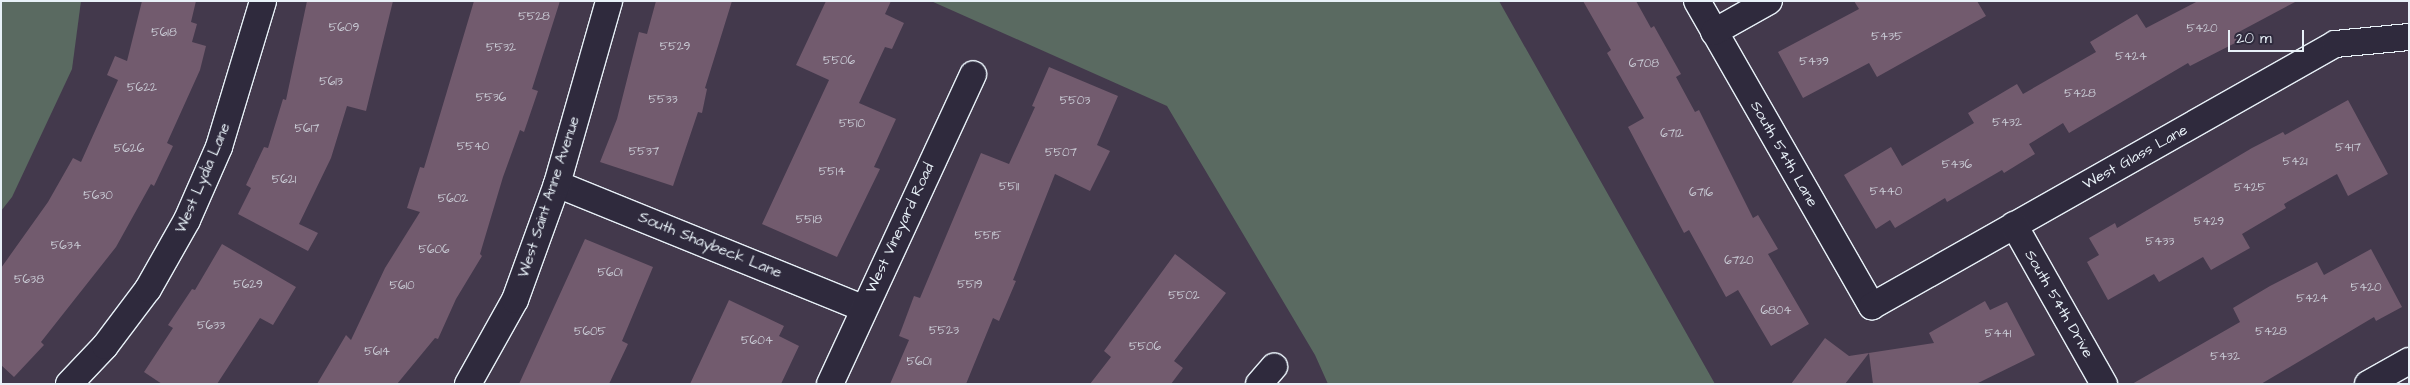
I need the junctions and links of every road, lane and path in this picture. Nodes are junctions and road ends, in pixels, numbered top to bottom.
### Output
1 (263, 1) edge
2 (609, 1) edge
3 (1697, 1) edge
4 (1769, 1) edge
5 (1714, 32) junction
6 (2409, 37) edge
7 (972, 74) dead end
8 (557, 184) junction
9 (2014, 225) junction
10 (1872, 306) joint
11 (863, 308) junction
12 (2409, 361) edge
13 (69, 384) edge
14 (468, 384) edge
15 (830, 384) edge
16 (2104, 384) edge
17 (2368, 384) edge

1 - 13 street, West Lydia Lane
2 - 8 street, West Saint Anne Avenue
3 - 5 street, South 54th Lane
4 - 5 street
5 - 10 street, South 54th Lane
6 - 9 street, West Glass Lane
7 - 11 street, West Vineyard Road
8 - 11 street, South Shaybeck Lane
8 - 14 street, West Saint Anne Avenue
9 - 10 street, West Glass Lane
9 - 16 street, South 54th Drive
11 - 15 street, West Vineyard Road
12 - 17 street

